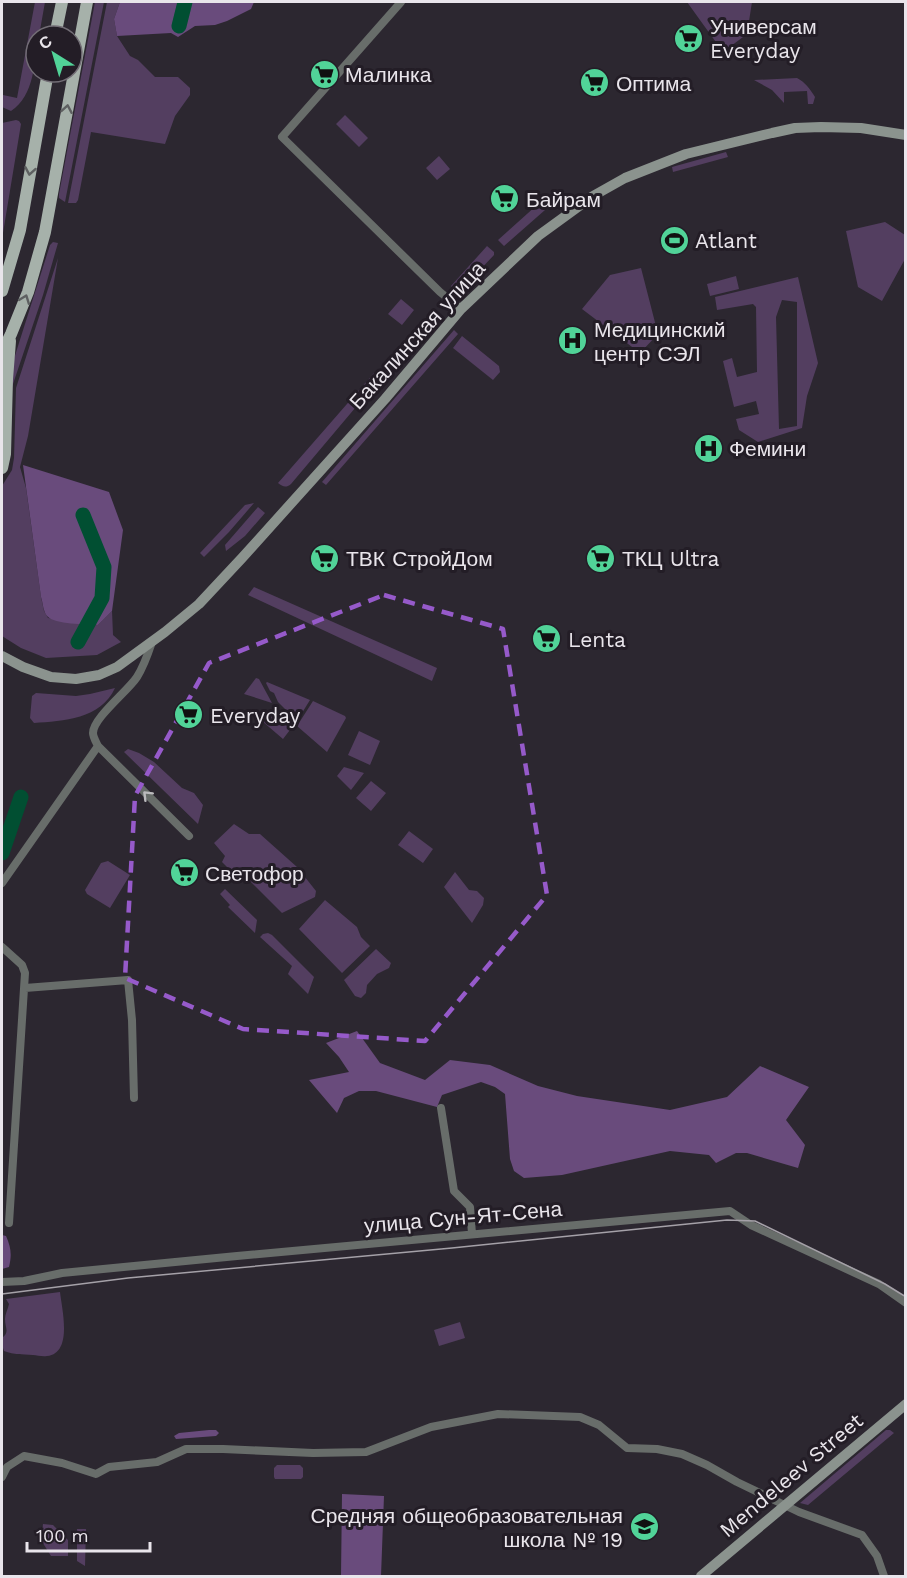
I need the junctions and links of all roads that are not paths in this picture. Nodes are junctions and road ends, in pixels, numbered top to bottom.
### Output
1 (62, 2) edge
2 (87, 2) edge
3 (401, 2) edge
4 (57, 24) edge
5 (46, 84) edge
6 (906, 135) edge
7 (4, 279) edge
8 (2, 291) edge
9 (461, 309) junction
10 (11, 334) junction
11 (2, 353) edge
12 (2, 461) edge
13 (2, 467) edge
14 (152, 642) junction
15 (2, 656) edge
16 (98, 746) junction
17 (189, 836) dead end
18 (2, 883) edge
19 (2, 947) edge
20 (25, 988) junction
21 (134, 1098) dead end
22 (441, 1108) dead end
23 (9, 1223) dead end
24 (472, 1234) junction
25 (2, 1282) edge
26 (906, 1303) edge
27 (906, 1404) edge
28 (2, 1477) edge
29 (785, 1506) junction
30 (701, 1576) edge
31 (884, 1576) edge

1 - 4 main road
10 -> 2 main road
3 - 9 street
5 -> 7 main road
6 - 9 main road, Бакалинская улица
7 - 8 main road
9 - 14 main road, Бакалинская улица
10 - 11 main road
10 - 13 main road
12 - 13 main road
14 - 15 main road, Бакалинская улица
14 - 16 street
17 -> 16 street
16 - 18 street
19 - 20 street
20 - 21 street
20 - 23 street
22 - 24 street
24 - 25 street, улица Сун-Ят-Сена
24 - 26 street, улица Сун-Ят-Сена
27 - 29 main road, Mendeleev Street
28 - 29 street
29 - 30 main road, Mendeleev Street
29 - 31 street

